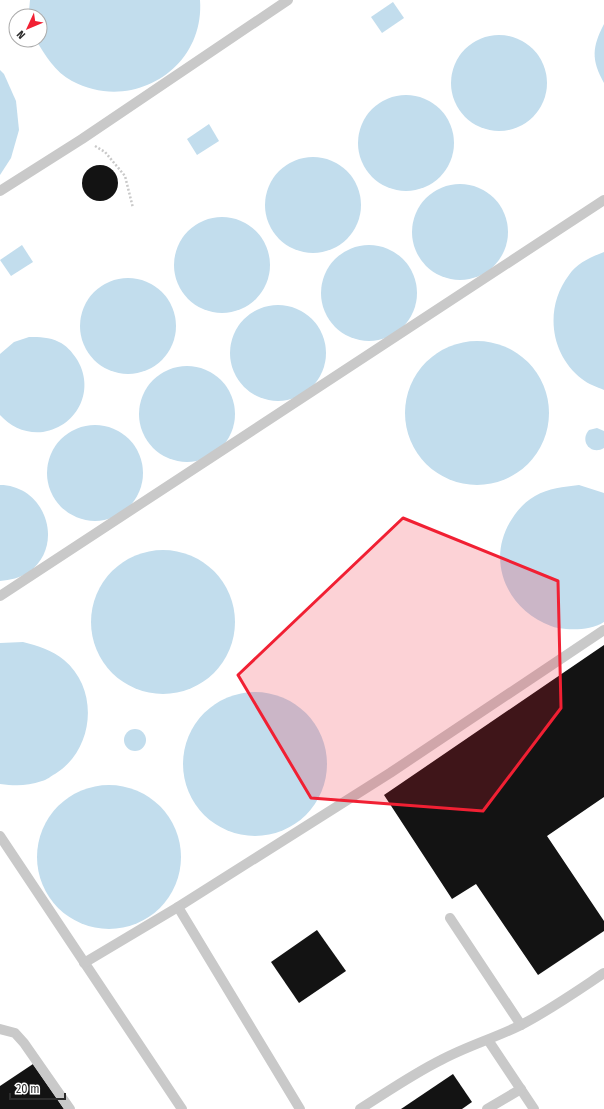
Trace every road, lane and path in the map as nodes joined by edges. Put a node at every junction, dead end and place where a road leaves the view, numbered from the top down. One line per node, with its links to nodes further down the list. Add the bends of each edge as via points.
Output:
1 (288, 0): 2 (lane)
2 (82, 139): 3 (lane); 5 (path, via 105,152 125,176)
3 (0, 191)
4 (604, 200): 6 (lane)
5 (133, 208)
6 (0, 596)
7 (604, 630): 9 (lane, via 390,773)
8 (0, 836): 11 (lane)
9 (178, 907): 11 (lane); 19 (lane)
10 (450, 918): 13 (lane)
11 (84, 963): 18 (lane)
12 (604, 973): 13 (lane)
13 (521, 1025): 15 (lane)
14 (0, 1029): 17 (lane, via 15,1033 24,1043)
15 (488, 1040): 16 (lane); 20 (lane, via 418,1072)
16 (521, 1089): 21 (lane); 22 (lane)
17 (70, 1109)
18 (182, 1109)
19 (300, 1109)
20 (360, 1109)
21 (487, 1109)
22 (534, 1109)

